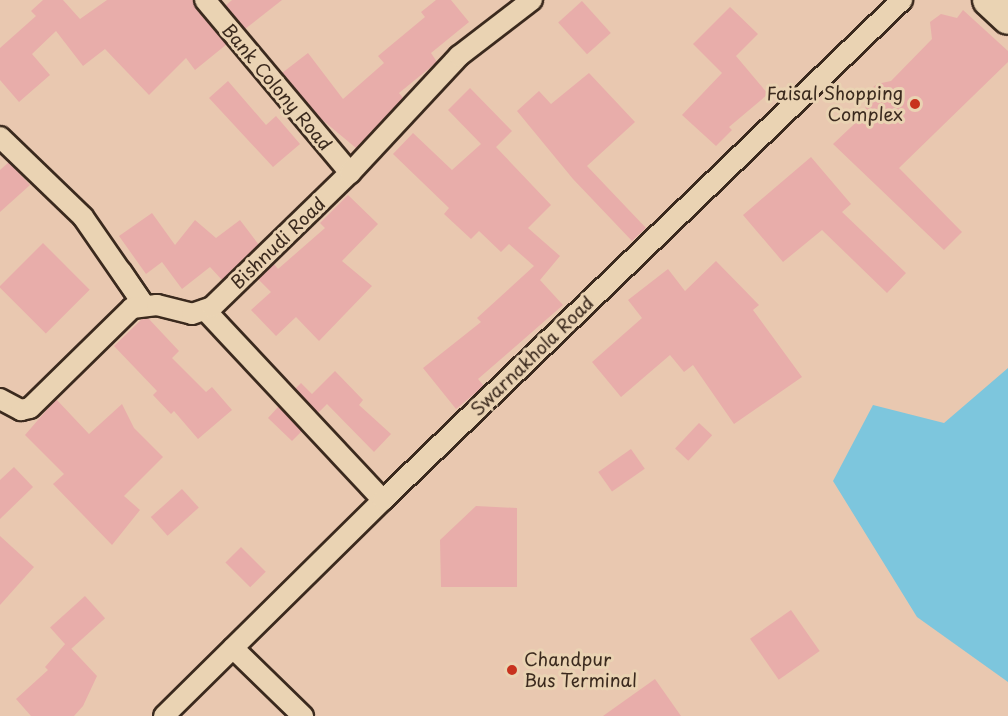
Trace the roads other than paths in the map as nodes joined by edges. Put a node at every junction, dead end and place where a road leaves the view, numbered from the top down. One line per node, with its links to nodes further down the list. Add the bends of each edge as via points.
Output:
1 (205, 0): 7 (street, Bank Colony Road)
2 (532, 0): 7 (street, Bishnudi Road, via 459,56)
3 (903, 0): 12 (street, Swarnakhola Road)
4 (989, 0): 5 (main road)
5 (1008, 18)
6 (0, 138): 9 (street, via 83,217)
7 (350, 173): 10 (street, Bishnudi Road)
8 (121, 272): 9 (street)
9 (144, 305): 10 (street, via 179,313); 11 (street, via 126,312 30,408 21,410)
10 (206, 310): 12 (street)
11 (0, 399)
12 (383, 500): 13 (street, Swarnakhola Road)
13 (232, 648): 14 (street, Swarnakhola Road); 15 (street)
14 (164, 716)
15 (303, 716)

